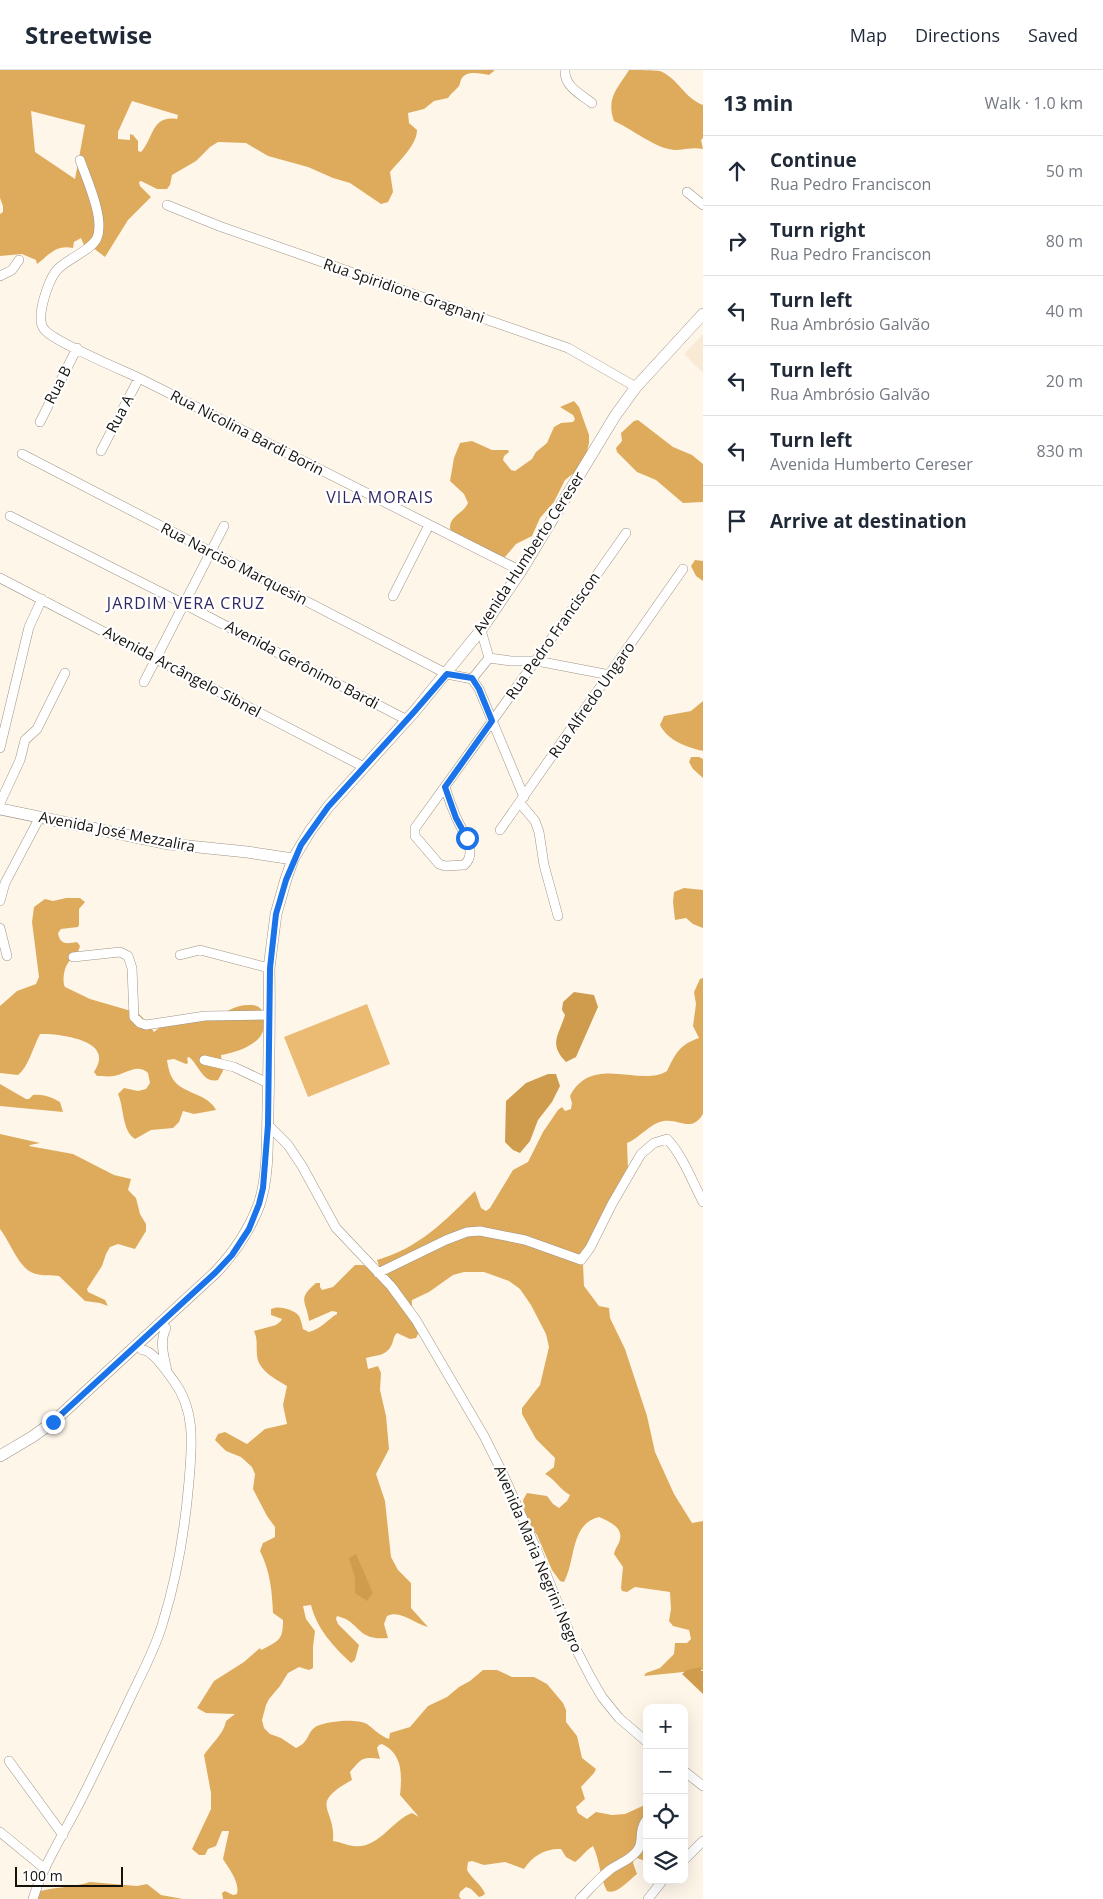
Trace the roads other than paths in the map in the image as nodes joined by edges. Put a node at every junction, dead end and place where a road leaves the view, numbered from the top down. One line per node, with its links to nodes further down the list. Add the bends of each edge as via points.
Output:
1 (565, 70): 2 (street, via 568,84)
2 (592, 102)
3 (80, 160): 10 (street, Rua Nicolina Bardi Borin, via 100,226 97,238 63,263 50,282 40,318 45,331)
4 (687, 192): 6 (street)
5 (167, 205): 12 (street, Rua Spiridione Gragnani, via 568,348)
6 (703, 205)
7 (19, 260): 8 (street, via 12,270)
8 (0, 276)
9 (702, 316): 12 (main road, Avenida Humberto Cereser)
10 (77, 348): 11 (street, Rua Nicolina Bardi Borin); 13 (street, Rua B)
11 (139, 378): 14 (street, Rua A); 17 (street, Rua Nicolina Bardi Borin)
12 (636, 387): 22 (main road, Avenida Humberto Cereser)
13 (40, 422)
14 (101, 451)
15 (22, 454): 20 (street, Rua Narciso Marquesin)
16 (10, 516): 26 (street, Avenida Gerônimo Bardi)
17 (429, 525): 22 (street, Rua Nicolina Bardi Borin); 24 (street)
18 (224, 526): 20 (street)
19 (626, 533): 30 (street, Rua Pedro Franciscon)
20 (211, 552): 26 (street); 32 (street, Rua Narciso Marquesin)
21 (683, 569): 33 (street, Rua Alfredo Ungaro)
22 (521, 571): 27 (main road, Avenida Humberto Cereser)
23 (0, 578): 25 (street, Avenida Arcângelo Sibnel)
24 (393, 596)
25 (42, 599): 28 (street, Avenida Arcângelo Sibnel); 38 (street, via 29,627)
26 (184, 604): 28 (street); 36 (street, Avenida Gerônimo Bardi)
27 (481, 630): 29 (street); 32 (main road, Avenida Humberto Cereser)
28 (156, 658): 35 (street); 39 (street, Avenida Arcângelo Sibnel)
29 (489, 658): 30 (street); 34 (street)
30 (537, 661): 33 (street); 37 (street, Rua Pedro Franciscon)
31 (64, 672): 42 (street, via 37,728 25,740 20,760)
32 (447, 674): 34 (street, Rua Narciso Marquesin); 36 (main road, Avenida Humberto Cereser)
33 (610, 675): 41 (street, Rua Alfredo Ungaro)
34 (472, 678): 37 (street)
35 (144, 682)
36 (407, 720): 39 (main road, Avenida Humberto Cereser)
37 (492, 721): 40 (street, Rua Pedro Franciscon); 41 (street)
38 (0, 748)
39 (364, 767): 46 (main road, Avenida Humberto Cereser, via 315,824)
40 (445, 787): 40 (street, Rua Pedro Franciscon, via 414,833 439,864 464,865 470,851 467,838)
41 (522, 800): 45 (street, Rua Alfredo Ungaro); 48 (street, via 540,832 544,865)
42 (0, 803)
43 (0, 809): 44 (main road, Avenida José Mezzalira)
44 (40, 818): 46 (main road, Avenida José Mezzalira, via 169,844); 47 (street, via 5,883)
45 (500, 830)
46 (293, 860): 53 (main road, Avenida Humberto Cereser, via 276,914)
47 (0, 901)
48 (558, 916)
49 (0, 928): 50 (street)
50 (7, 956)
51 (180, 956): 53 (street, via 200,950)
52 (73, 957): 54 (street, via 120,952 128,956 132,968 134,1017 146,1025 205,1016)
53 (270, 968): 54 (main road, Avenida Humberto Cereser)
54 (269, 1015): 56 (main road, Avenida Humberto Cereser)
55 (204, 1060): 56 (street, via 234,1067)
56 (268, 1082): 57 (main road, Avenida Humberto Cereser)
57 (268, 1125): 59 (street, Avenida Maria Negrini Negro, via 302,1166 336,1228); 60 (main road, Avenida Humberto Cereser, via 266,1170 259,1204 249,1229 207,1288)
58 (703, 1202): 59 (street, via 673,1145 661,1140 641,1154 581,1260 525,1240 480,1231 446,1240)
59 (378, 1273): 64 (street, Avenida Maria Negrini Negro, via 416,1320 484,1436 534,1542 575,1648 602,1697 619,1718)
60 (159, 1331): 61 (main road, Avenida Humberto Cereser); 62 (street)
61 (144, 1344): 62 (street); 63 (main road, Avenida Humberto Cereser, via 53,1422)
62 (167, 1372): 70 (street, via 182,1395 191,1419 189,1474 179,1557 163,1623 147,1665)
63 (0, 1456)
64 (643, 1739)
65 (9, 1761): 70 (street)
66 (688, 1774): 67 (street)
67 (703, 1786)
68 (643, 1825): 76 (street, via 640,1830 641,1846 631,1858 606,1873)
69 (0, 1832): 73 (street)
70 (63, 1835): 73 (street)
71 (703, 1841): 72 (street)
72 (688, 1856)
73 (45, 1869): 75 (street)
74 (660, 1884): 77 (street)
75 (33, 1899)
76 (580, 1899)
77 (648, 1899)

